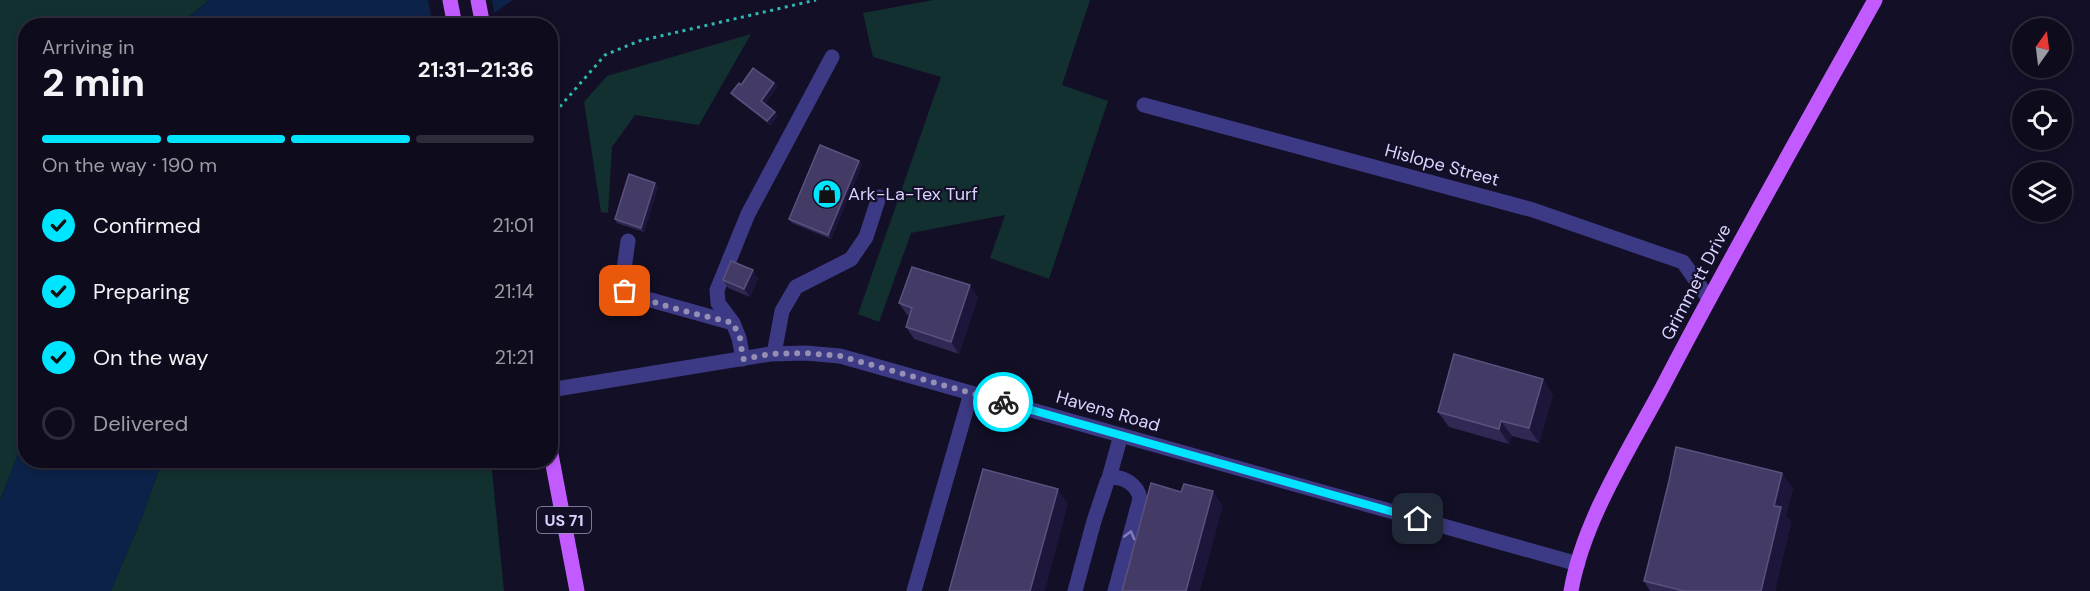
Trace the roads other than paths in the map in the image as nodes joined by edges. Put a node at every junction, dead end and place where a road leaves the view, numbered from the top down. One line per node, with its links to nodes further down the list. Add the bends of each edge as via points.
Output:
1 (450, 0): 4 (main road)
2 (478, 0): 5 (main road)
3 (1875, 0): 10 (main road, Grimmett Drive)
4 (453, 18)
5 (481, 18)
6 (832, 57): 11 (street, via 748,214 717,290 718,303)
7 (1144, 105): 10 (street, Hislope Street, via 1533,210 1683,262)
8 (879, 197): 12 (street, via 866,237 851,259 795,287 782,312)
9 (628, 241): 11 (street, via 622,283 625,291)
10 (1708, 299): 19 (main road, Grimmett Drive, via 1621,463)
11 (733, 323): 13 (street)
12 (774, 354): 13 (street, Havens Road); 15 (street, Havens Road, via 840,356)
13 (743, 359): 14 (street, Havens Road)
14 (558, 389)
15 (971, 393): 16 (street, Havens Road); 21 (street)
16 (1121, 435): 18 (street); 19 (street, Havens Road)
17 (554, 468): 20 (main road, US 71)
18 (1109, 478): 22 (street); 23 (street, one-way to 18, via 1140,499 1129,482)
19 (1578, 564): 24 (main road, Grimmett Drive)
20 (577, 591)
21 (914, 591)
22 (1075, 591)
23 (1114, 591)
24 (1571, 591)

